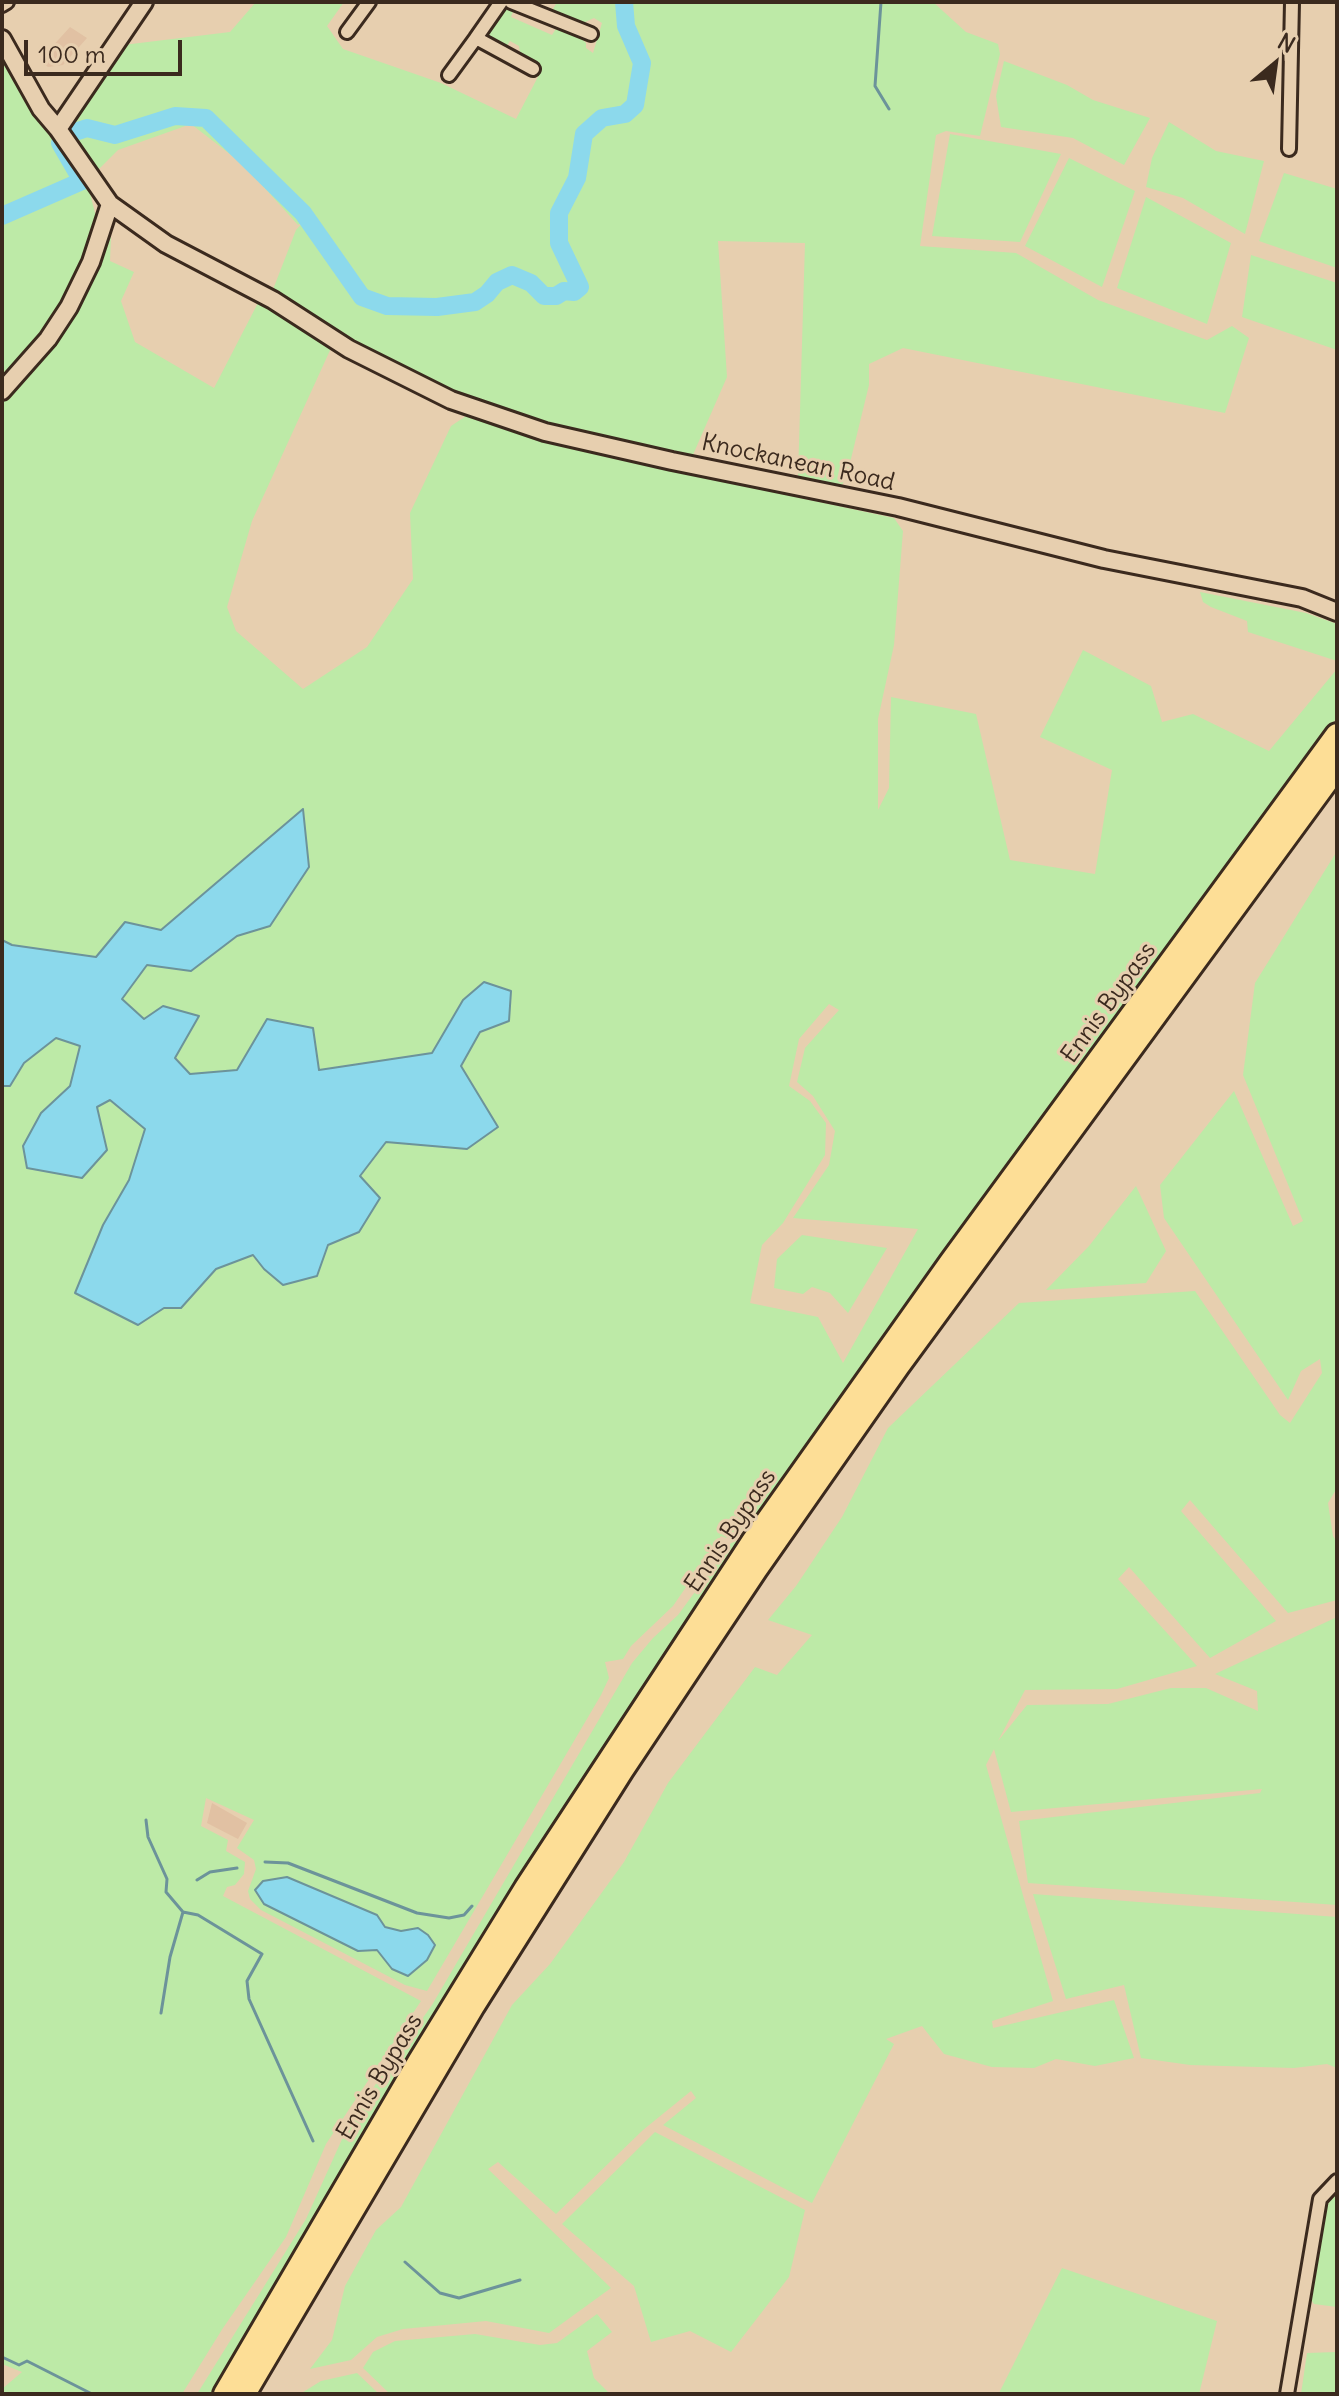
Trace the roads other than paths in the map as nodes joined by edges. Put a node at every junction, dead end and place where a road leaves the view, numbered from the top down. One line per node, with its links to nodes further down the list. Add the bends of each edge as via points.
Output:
1 (144, 2): 12 (street)
2 (369, 2): 6 (street)
3 (501, 2): 8 (street)
4 (511, 2): 7 (street)
5 (1292, 2): 13 (street)
6 (347, 32)
7 (591, 34)
8 (476, 38): 10 (street); 11 (street)
9 (2, 39): 12 (street, Knockanean Road)
10 (533, 69)
11 (449, 75)
12 (58, 129): 14 (street, Knockanean Road)
13 (1289, 149)
14 (110, 204): 15 (street, via 69,307); 16 (street, Knockanean Road, via 166,244 273,300 349,349 451,400 545,432 898,507 1104,559 1302,598)
15 (2, 391)
16 (1337, 612)
17 (1337, 735): 20 (highway, Ennis Bypass, via 754,1540 526,1888)
18 (1337, 767): 21 (highway, Ennis Bypass, via 898,1366 747,1582 473,2006)
19 (1337, 2181): 22 (street, via 1320,2199)
20 (225, 2394)
21 (244, 2394)
22 (1287, 2394)

